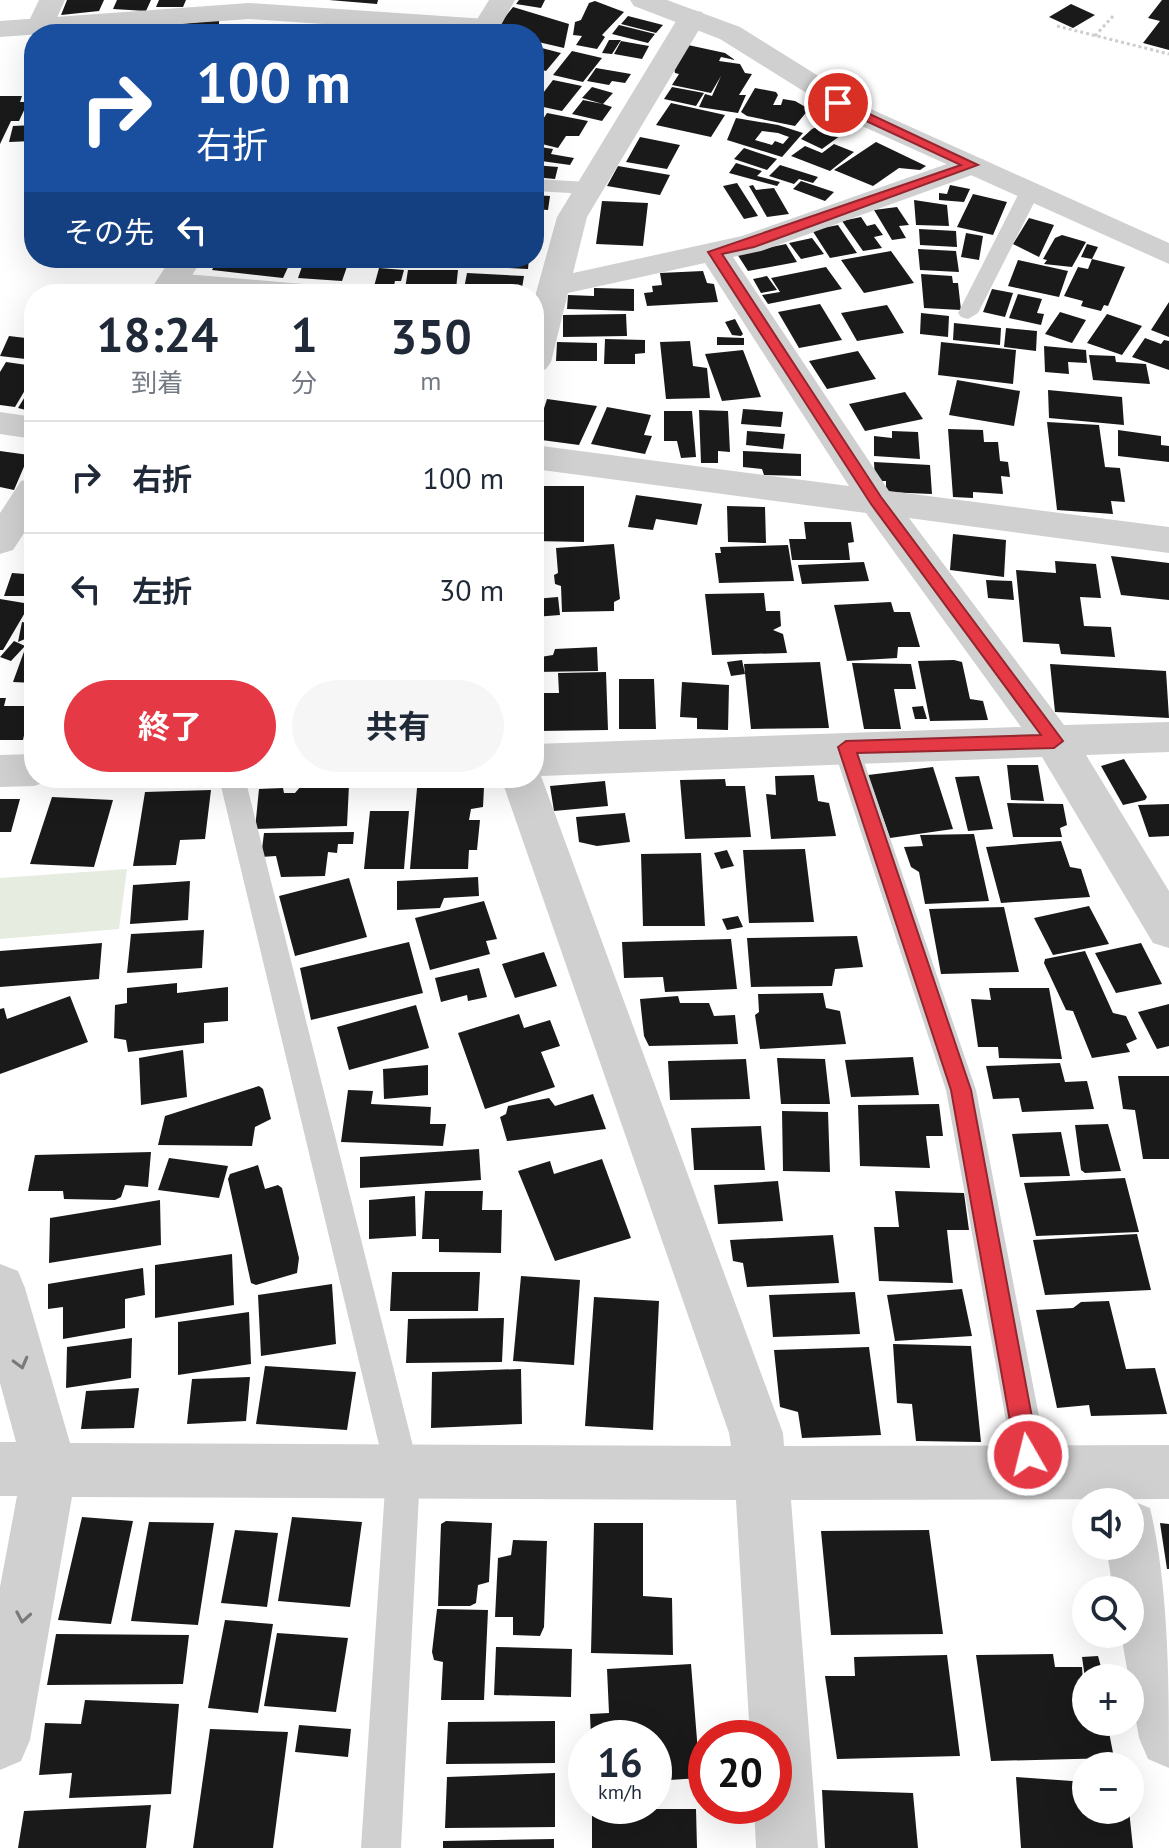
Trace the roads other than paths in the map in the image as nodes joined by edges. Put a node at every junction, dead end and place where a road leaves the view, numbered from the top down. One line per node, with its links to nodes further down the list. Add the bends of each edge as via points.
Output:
1 (52, 0): 5 (street)
2 (502, 0): 8 (street)
3 (643, 0): 4 (street)
4 (684, 10): 11 (street, via 730,33 850,110); 13 (street)
5 (41, 24)
6 (78, 24): 7 (street, via 240,11)
7 (407, 24)
8 (488, 24)
9 (24, 28): 10 (street)
10 (0, 29)
11 (972, 165): 14 (street); 15 (street)
12 (544, 186): 13 (lane)
13 (588, 188): 19 (street, via 572,217)
14 (1029, 193): 16 (street); 20 (lane)
15 (714, 252): 19 (street); 25 (street)
16 (1169, 255)
17 (175, 277): 18 (lane)
18 (245, 284)
19 (553, 287): 21 (street)
20 (968, 313)
21 (544, 323)
22 (0, 423): 23 (street)
23 (24, 427)
24 (544, 458): 25 (street)
25 (876, 500): 27 (street); 30 (street)
26 (24, 505): 28 (street)
27 (1169, 540)
28 (0, 541)
29 (1169, 737): 30 (street)
30 (1054, 741): 31 (street); 37 (street)
31 (846, 747): 32 (street); 41 (lane, via 961,1090)
32 (544, 760)
33 (24, 770): 34 (street)
34 (0, 771)
35 (234, 788): 42 (lane)
36 (526, 788): 40 (street, via 756,1433)
37 (1169, 930)
38 (0, 1288): 39 (street, one-way to 39)
39 (25, 1469): 42 (street); 46 (street, one-way to 46)
40 (762, 1472): 41 (street); 42 (street); 48 (street)
41 (1029, 1472): 43 (street)
42 (403, 1474): 47 (lane)
43 (1138, 1482)
44 (1136, 1560): 45 (street)
45 (1169, 1738)
46 (0, 1740)
47 (381, 1848)
48 (787, 1848)

